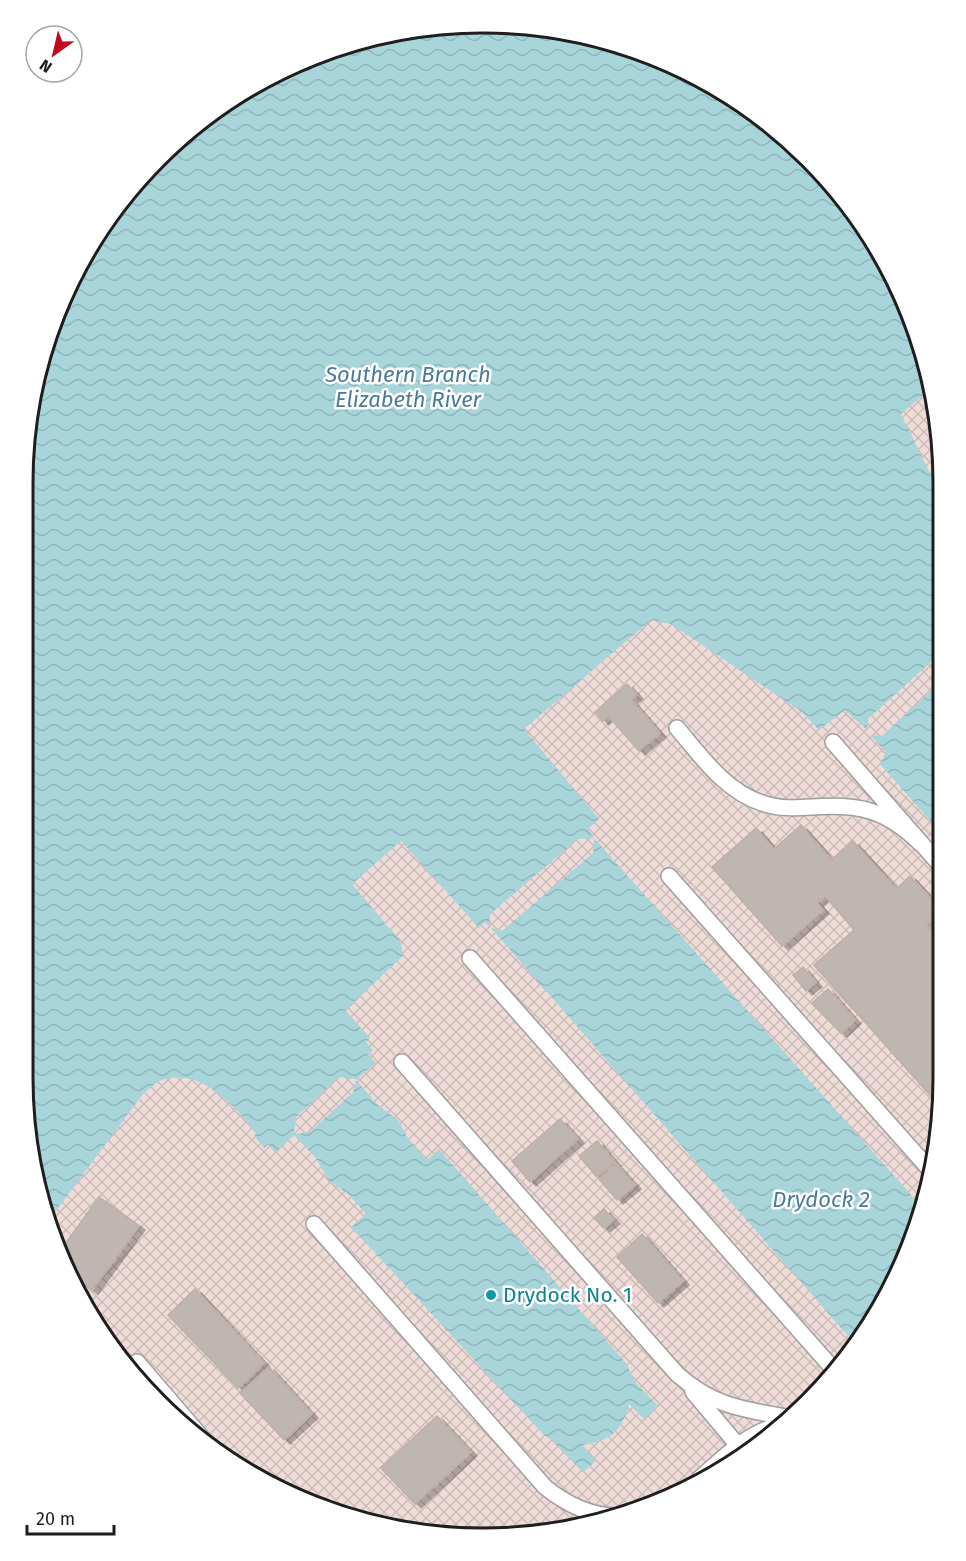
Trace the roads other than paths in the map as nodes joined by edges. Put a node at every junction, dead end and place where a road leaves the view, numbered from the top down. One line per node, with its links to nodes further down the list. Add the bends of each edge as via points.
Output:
1 (677, 728): 3 (lane, via 725,782 748,797 778,808 862,808 896,822)
2 (833, 742): 3 (lane)
3 (920, 843): 4 (lane)
4 (933, 857)
5 (669, 876): 8 (lane)
6 (470, 958): 11 (lane)
7 (402, 1062): 12 (lane)
8 (924, 1164)
9 (314, 1224): 16 (lane, via 544,1487 569,1504)
10 (137, 1362): 13 (lane)
11 (829, 1365)
12 (677, 1374): 14 (lane, via 717,1402); 15 (lane)
13 (172, 1402)
14 (780, 1416)
15 (740, 1447)
16 (600, 1513)

